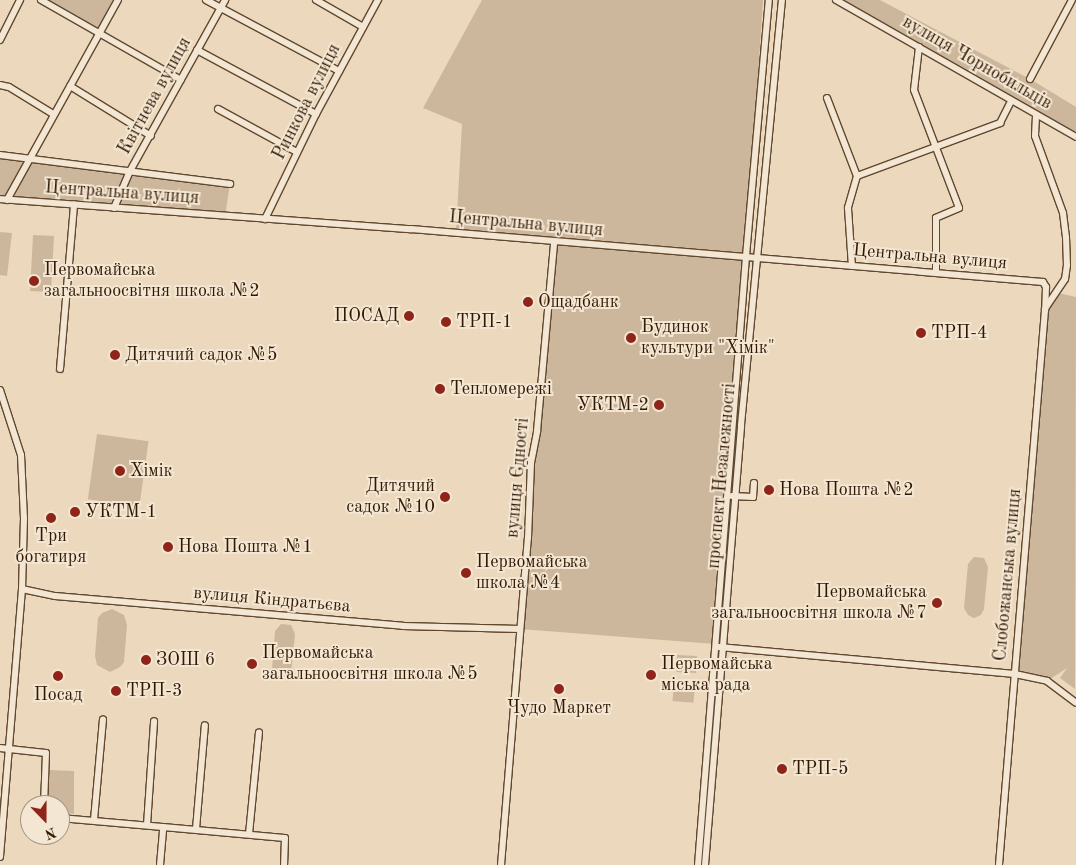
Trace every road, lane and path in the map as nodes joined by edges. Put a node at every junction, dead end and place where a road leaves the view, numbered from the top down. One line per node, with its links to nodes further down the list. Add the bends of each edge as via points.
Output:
1 (20, 0): 15 (street)
2 (41, 0): 14 (street)
3 (118, 0): 14 (street)
4 (206, 0): 12 (street)
5 (225, 0): 12 (street, Квітнева вулиця)
6 (316, 0): 13 (street)
7 (378, 0): 13 (street, Ринкова вулиця)
8 (769, 0): 43 (street, проспект Незалежності)
9 (782, 0): 44 (street, проспект Незалежності)
10 (836, 0): 16 (street, вулиця Чорнобильців)
11 (1072, 0): 19 (street)
12 (221, 8): 17 (street, Квітнева вулиця); 18 (street)
13 (363, 27): 18 (street, Ринкова вулиця)
14 (99, 33): 20 (street); 22 (street)
15 (0, 40)
16 (919, 47): 24 (street, вулиця Чорнобильців); 31 (street, via 914,90)
17 (197, 50): 20 (street, Квітнева вулиця); 27 (street)
18 (339, 71): 27 (street, Ринкова вулиця)
19 (1030, 79)
20 (181, 80): 29 (street, Квітнева вулиця)
21 (0, 85): 26 (street, via 9,87)
22 (70, 86): 26 (street); 29 (street)
23 (827, 98): 36 (street)
24 (1011, 101): 28 (street, вулиця Чорнобильців); 31 (street, via 1000,123)
25 (218, 109): 32 (street)
26 (53, 114): 34 (street)
27 (316, 114): 32 (street, Ринкова вулиця)
28 (1036, 116): 30 (street, вулиця Чорнобильців); 48 (street, via 1035,136 1066,228 1068,265 1065,279)
29 (151, 136): 35 (street, Квітнева вулиця)
30 (1076, 138)
31 (936, 147): 36 (street); 46 (street, via 958,208 936,218)
32 (297, 152): 41 (street, Ринкова вулиця)
33 (0, 155): 34 (street)
34 (32, 157): 35 (street); 38 (street)
35 (130, 171): 37 (street); 40 (street, Квітнева вулиця)
36 (856, 176): 45 (street, via 848,208)
37 (230, 184)
38 (3, 200): 39 (street, Центральна вулиця)
39 (74, 205): 40 (street, Центральна вулиця); 49 (street)
40 (114, 208): 41 (street, Центральна вулиця)
41 (265, 219): 42 (street, Центральна вулиця)
42 (554, 243): 43 (street, Центральна вулиця); 55 (street, вулиця Єдності, via 531,464)
43 (746, 256): 44 (street, Центральна вулиця); 52 (street, проспект Незалежності)
44 (758, 257): 45 (street, Центральна вулиця); 53 (street, проспект Незалежності)
45 (852, 266): 46 (street, Центральна вулиця)
46 (936, 272): 47 (street, Центральна вулиця, via 1039,281)
47 (1046, 287): 48 (street, Слобожанська вулиця)
48 (1045, 310): 58 (street, Слобожанська вулиця)
49 (60, 369)
50 (0, 390): 54 (street, via 20,455 24,518)
51 (754, 483): 53 (street, via 753,497)
52 (728, 496): 53 (street); 56 (street, проспект Незалежності)
53 (735, 496): 57 (street, проспект Незалежності)
54 (22, 589): 55 (street, вулиця Кіндратьєва, via 55,596 397,626); 65 (street)
55 (520, 629): 77 (street, вулиця Єдності)
56 (715, 646): 57 (street); 78 (street, проспект Незалежності)
57 (723, 648): 58 (street); 79 (street, проспект Незалежності)
58 (1015, 674): 59 (street, via 1047,681); 80 (street, Слобожанська вулиця)
59 (1076, 703)
60 (103, 719): 68 (street)
61 (154, 722): 69 (street)
62 (205, 725): 72 (street)
63 (258, 732): 73 (street)
64 (0, 748): 65 (street)
65 (9, 749): 66 (street, via 46,753); 71 (street)
66 (44, 795)
67 (70, 819): 68 (street)
68 (94, 820): 69 (street)
69 (147, 825): 70 (street)
70 (162, 826): 72 (street); 75 (street)
71 (1, 830): 74 (street)
72 (196, 830): 73 (street)
73 (249, 834): 76 (street, via 285,838)
74 (0, 857)
75 (160, 865)
76 (284, 865)
77 (501, 865)
78 (698, 865)
79 (705, 865)
80 (999, 865)

